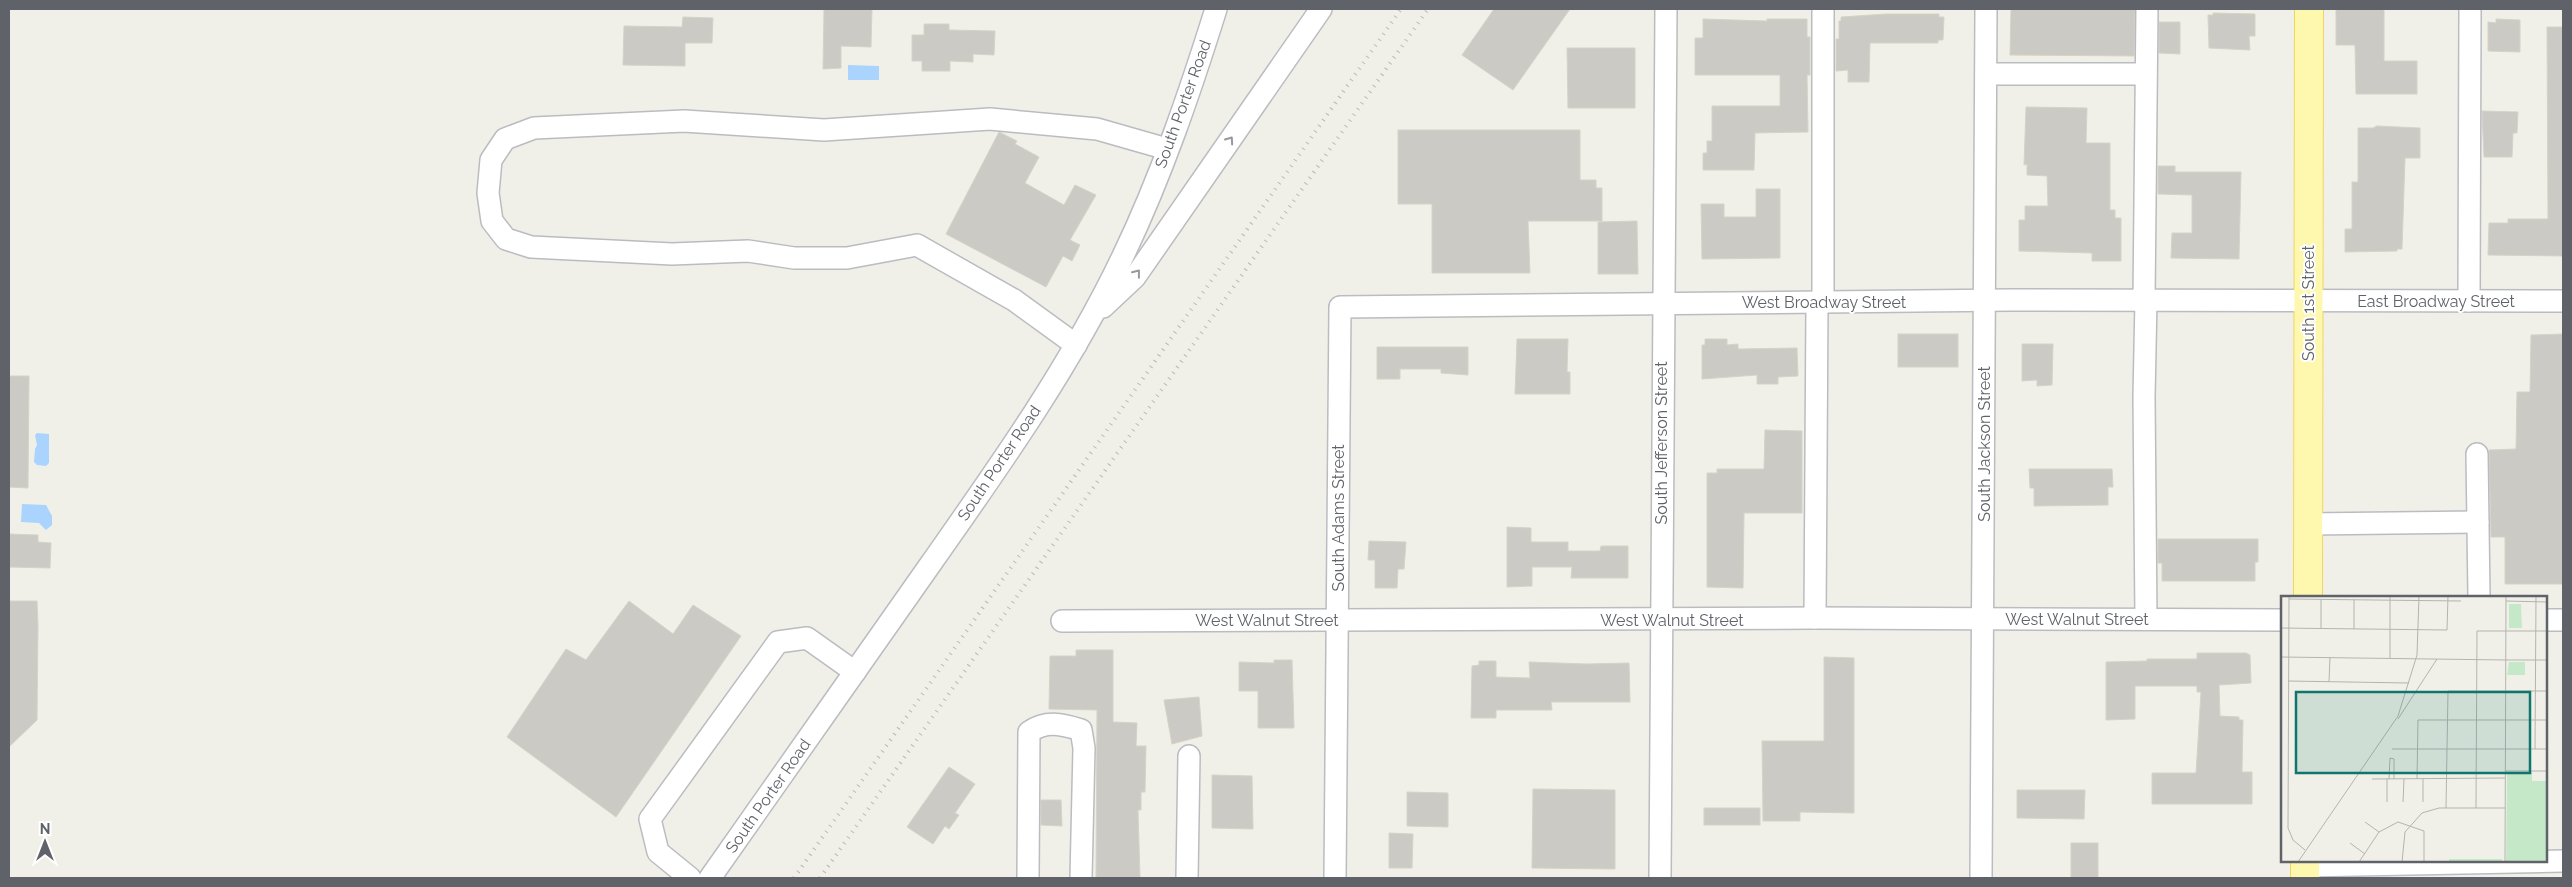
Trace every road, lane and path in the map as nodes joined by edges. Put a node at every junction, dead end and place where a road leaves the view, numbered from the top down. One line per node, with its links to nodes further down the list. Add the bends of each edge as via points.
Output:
1 (1216, 9): 11 (street, South Porter Road)
2 (1321, 9): 20 (street, one-way to 2, via 1135,277)
3 (1666, 9): 17 (street, South Jefferson Street)
4 (1823, 9): 18 (street)
5 (1986, 9): 9 (street, South Jackson Street)
6 (2147, 9): 10 (street)
7 (2309, 9): 13 (main road, South 1st Street)
8 (2470, 9): 15 (street)
9 (1986, 74): 10 (street); 14 (street, South Jackson Street)
10 (2146, 74): 12 (street)
11 (1167, 149): 20 (street, South Porter Road, via 1124,255); 21 (street, via 1097,129 990,120 824,130 684,121 534,128 505,139 490,160 488,193 492,222 506,239 531,248 672,254 748,251 794,258 847,258 917,245 1014,300)
12 (2145, 300): 13 (street, West Broadway Street); 14 (street, West Broadway Street); 28 (street)
13 (2308, 300): 15 (street, East Broadway Street); 24 (main road, South 1st Street)
14 (1985, 301): 18 (street, West Broadway Street); 30 (street, South Jackson Street)
15 (2469, 301): 16 (street, East Broadway Street)
16 (2563, 301)
17 (1662, 302): 18 (street, West Broadway Street); 19 (street, West Broadway Street); 35 (street, South Jefferson Street)
18 (1820, 303): 27 (street)
19 (1340, 307): 29 (street, South Adams Street)
20 (1090, 320): 21 (street, South Porter Road)
21 (1076, 345): 36 (street, South Porter Road, via 1020,434)
22 (2477, 454): 23 (street)
23 (2478, 522): 24 (street); 26 (street)
24 (2308, 524): 25 (main road, South 1st Street)
25 (2308, 596)
26 (2479, 596)
27 (1815, 618): 30 (street, West Walnut Street); 35 (street, West Walnut Street)
28 (2146, 619): 30 (street, West Walnut Street); 31 (street, West Walnut Street)
29 (1337, 620): 34 (street, West Walnut Street); 35 (street, West Walnut Street); 47 (street, South Adams Street)
30 (1983, 620): 49 (street, South Jackson Street)
31 (2281, 620)
32 (2547, 620): 33 (street)
33 (2563, 620)
34 (1062, 621)
35 (1660, 621): 48 (street, South Jefferson Street)
36 (855, 672): 42 (street, via 807,638 778,642 650,819 658,852); 43 (street, South Porter Road)
37 (1189, 756): 46 (street)
38 (2547, 861): 39 (street)
39 (2563, 861)
40 (2470, 862): 41 (street)
41 (2305, 869)
42 (690, 878)
43 (710, 878)
44 (1028, 878): 45 (street, via 1029,732 1040,725 1064,725 1081,730 1084,748)
45 (1081, 878)
46 (1187, 878)
47 (1335, 878)
48 (1660, 878)
49 (1981, 878)

